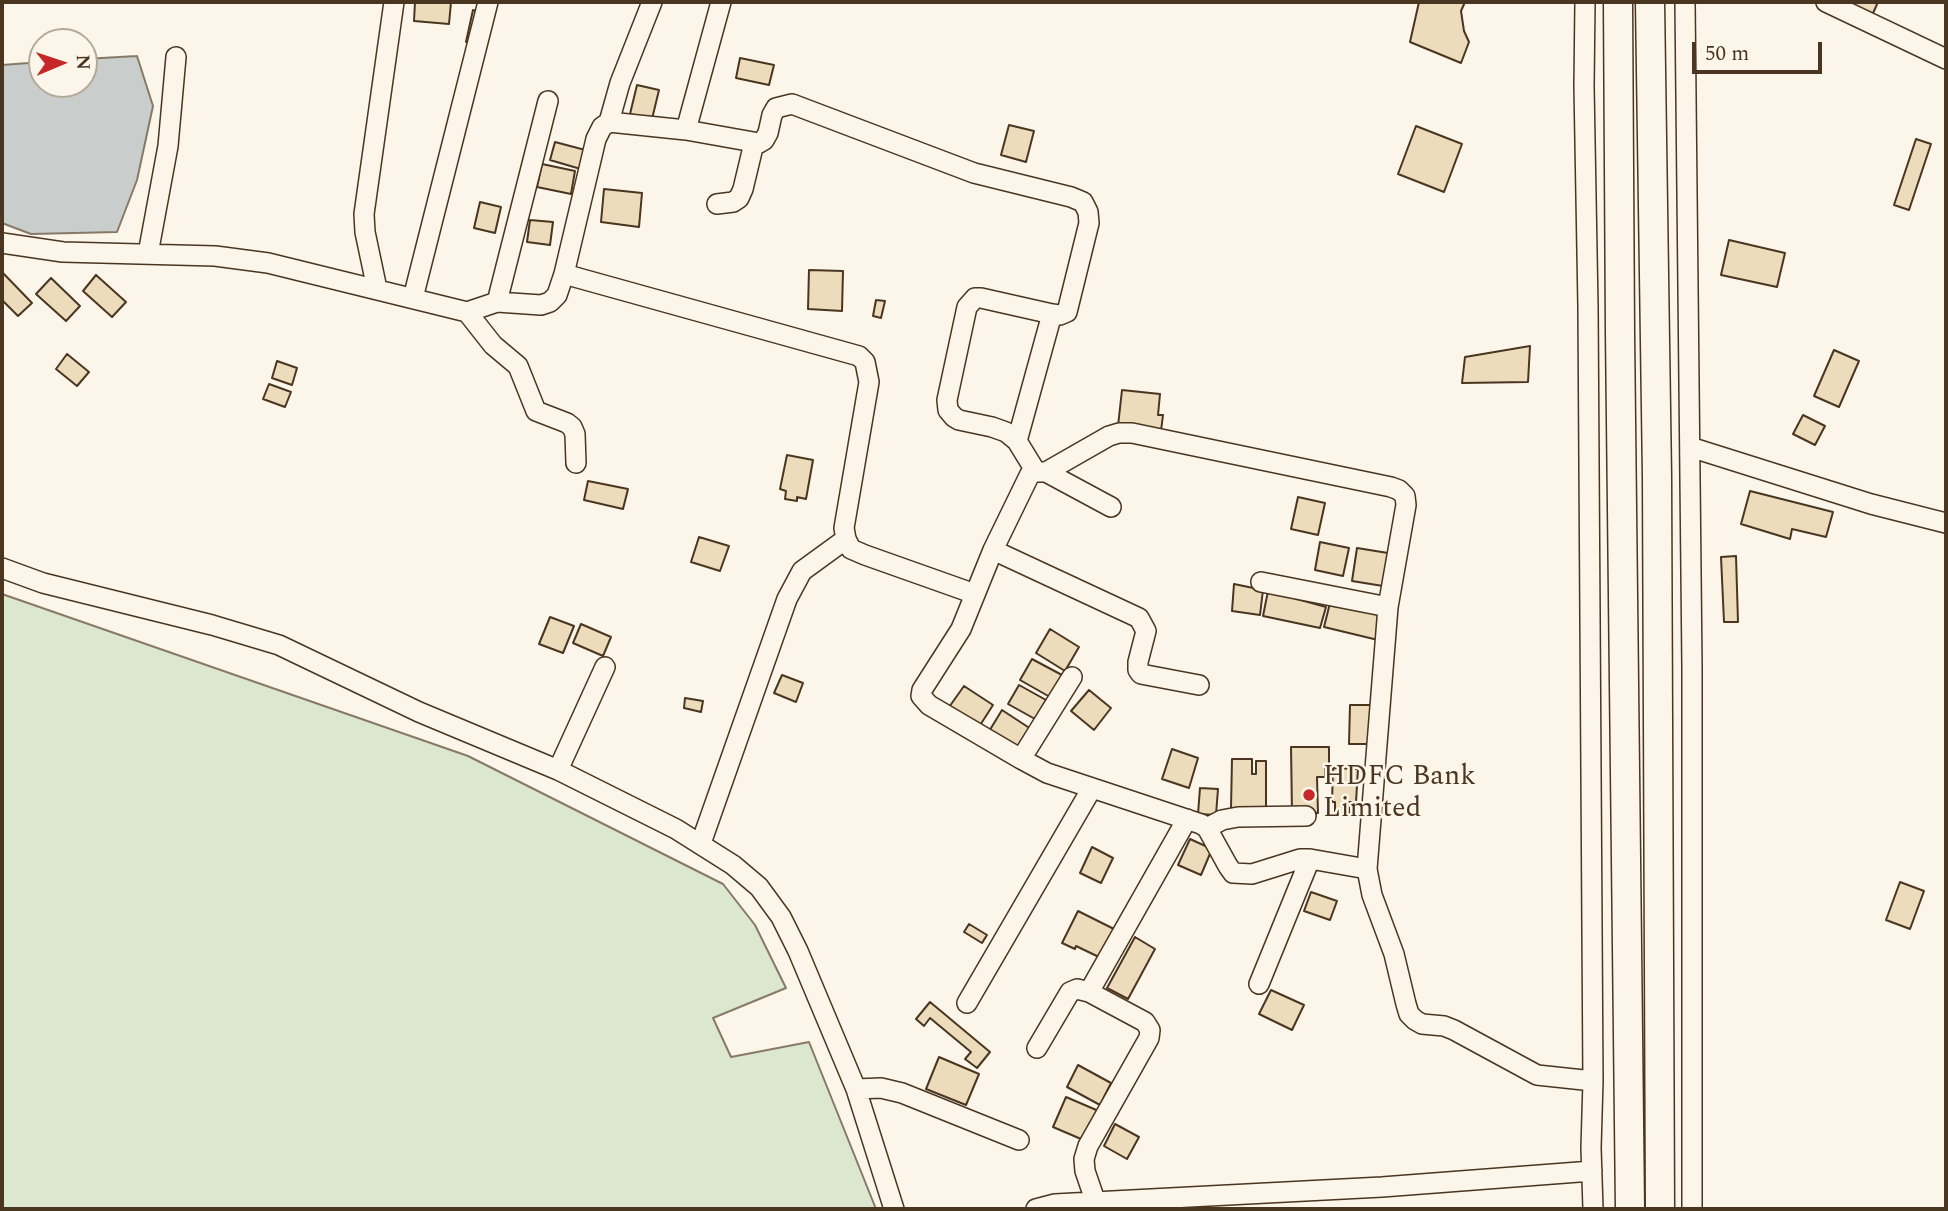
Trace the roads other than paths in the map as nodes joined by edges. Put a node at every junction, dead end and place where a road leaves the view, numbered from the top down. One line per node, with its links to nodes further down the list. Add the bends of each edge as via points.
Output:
1 (394, 2): 20 (street, via 364,214)
2 (488, 2): 21 (street)
3 (652, 2): 13 (street)
4 (721, 2): 14 (street)
5 (1585, 2): 53 (street)
6 (1618, 2): 63 (highway)
7 (1650, 2): 64 (highway)
8 (1685, 2): 26 (street)
9 (1826, 2): 11 (street)
10 (177, 57): 18 (street, via 168,146)
11 (1946, 59)
12 (548, 102): 22 (street)
13 (609, 122): 14 (street); 19 (street, via 596,139)
14 (686, 130): 15 (street)
15 (754, 143): 16 (street, via 739,198); 24 (street, via 764,140 776,108 792,104 974,173 1083,202 1089,223 1071,304 1067,312)
16 (717, 204)
17 (2, 243): 18 (street, via 63,252)
18 (148, 254): 20 (street, via 268,262)
19 (564, 274): 22 (street, via 550,302); 31 (street, via 859,356 869,382 844,528)
20 (377, 289): 21 (street)
21 (413, 298): 23 (street)
22 (497, 302): 23 (street)
23 (467, 312): 27 (street, via 517,366 533,407 572,427)
24 (1052, 314): 25 (street); 25 (street, via 981,298 967,307 948,410 959,421 992,427)
25 (1017, 441): 28 (street)
26 (1690, 447): 30 (street, via 1871,505); 65 (street)
27 (576, 463)
28 (1041, 472): 29 (street); 32 (street, via 1025,481); 36 (street, via 1109,436 1132,433 1399,490 1406,505)
29 (1111, 507)
30 (1946, 523)
31 (846, 539): 35 (street, via 851,549 865,555); 46 (street, via 802,571 787,599)
32 (993, 550): 35 (street); 39 (street, via 1139,618 1146,631 1138,662 1141,674)
33 (2, 568): 41 (street, via 279,645 419,712)
34 (1261, 582): 36 (street)
35 (975, 594): 40 (street, via 961,629 920,696)
36 (1388, 607): 48 (street)
37 (605, 667): 41 (street)
38 (1072, 677): 40 (street)
39 (1199, 685)
40 (1021, 759): 42 (street)
41 (558, 770): 46 (street)
42 (1092, 788): 44 (street); 51 (street)
43 (1306, 816): 45 (street, via 1238,817)
44 (1187, 819): 45 (street); 50 (street)
45 (1207, 828): 47 (street, via 1233,873 1252,874)
46 (701, 844): 54 (street, via 759,887 780,917)
47 (1310, 859): 48 (street); 49 (street)
48 (1367, 869): 53 (street, via 1371,895 1394,954 1409,1014 1415,1020 1454,1030 1537,1075)
49 (1259, 984)
50 (1089, 992): 52 (street, via 1070,992); 57 (street, via 1145,1022 1150,1030 1088,1146 1085,1171)
51 (967, 1003)
52 (1037, 1048)
53 (1593, 1081): 56 (street)
54 (856, 1089): 55 (street, via 902,1093); 60 (street)
55 (1019, 1140)
56 (1592, 1171): 58 (street); 62 (street)
57 (1096, 1203): 59 (street); 61 (street)
58 (1233, 1203): 59 (street)
59 (1121, 1206)
60 (894, 1209)
61 (1036, 1209)
62 (1593, 1209)
63 (1630, 1209)
64 (1660, 1209)
65 (1692, 1209)

